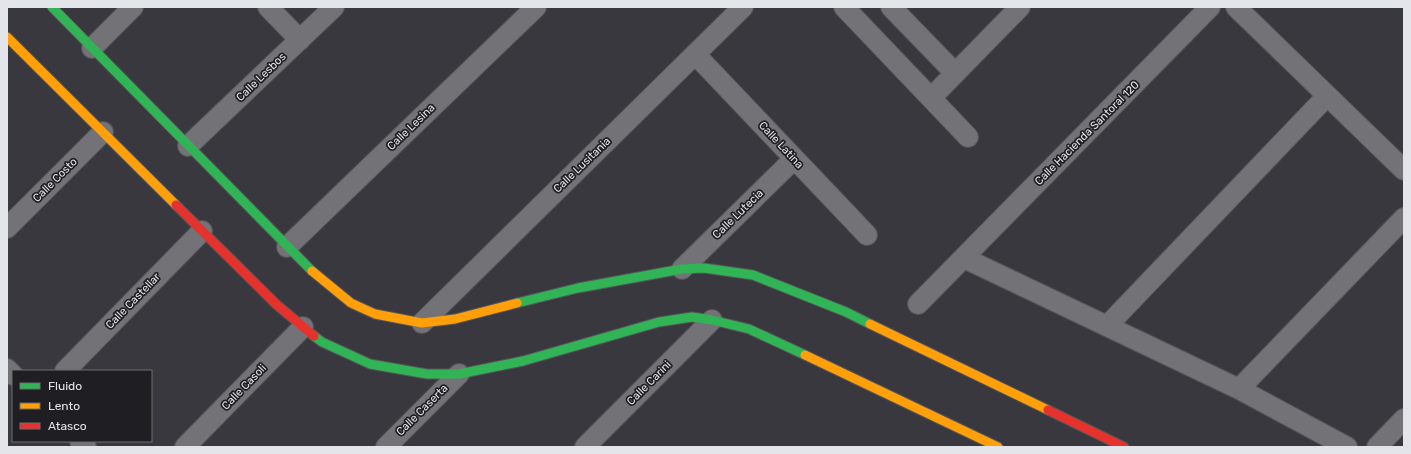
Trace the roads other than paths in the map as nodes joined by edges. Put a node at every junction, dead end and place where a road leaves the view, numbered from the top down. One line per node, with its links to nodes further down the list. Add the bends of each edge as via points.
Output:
1 (52, 7): 14 (street)
2 (133, 7): 14 (street)
3 (268, 7): 13 (street)
4 (334, 7): 13 (street, Calle Lesbos)
5 (536, 7): 28 (street, Calle Lesina)
6 (744, 7): 15 (street, Calle Lusitania)
7 (844, 7): 18 (street)
8 (891, 7): 16 (street)
9 (1020, 7): 16 (street)
10 (1210, 7): 29 (street, Calle Hacienda Santoral 120)
11 (1236, 7): 17 (street)
12 (7, 37): 19 (street)
13 (300, 40): 21 (street, Calle Lesbos)
14 (92, 48): 21 (street)
15 (695, 54): 22 (street, Calle Latina); 33 (street, Calle Lusitania)
16 (955, 73): 18 (street)
17 (1328, 96): 23 (street); 34 (street)
18 (931, 98): 20 (street)
19 (103, 132): 25 (street, Calle Costo); 26 (street)
20 (968, 137)
21 (188, 146): 28 (street)
22 (794, 159): 27 (street, Calle Latina); 30 (street, Calle Lutecia)
23 (1404, 170)
24 (1404, 218): 38 (street)
25 (7, 228)
26 (202, 231): 35 (street); 36 (street, Calle Castellar)
27 (867, 235)
28 (287, 247): 33 (street, via 318,277 352,303 374,314)
29 (964, 258): 31 (street, Calle Hacienda Santoral 120); 34 (street)
30 (682, 269): 33 (street, via 578,288 455,319); 44 (street, via 704,268 753,275 846,312)
31 (918, 304)
32 (712, 320): 37 (street, via 692,317 659,322 523,361); 42 (street, Calle Carini); 43 (street, via 749,329)
33 (422, 322)
34 (1107, 326): 38 (street)
35 (303, 327): 37 (street, via 322,342 370,364 427,374); 40 (street, Calle Casoli)
36 (66, 370)
37 (459, 374): 41 (street, Calle Caserta)
38 (1239, 389): 45 (street)
39 (1404, 419): 46 (street)
40 (185, 447)
41 (386, 447)
42 (585, 447)
43 (998, 447)
44 (1124, 447)
45 (1347, 447)
46 (1377, 447)

